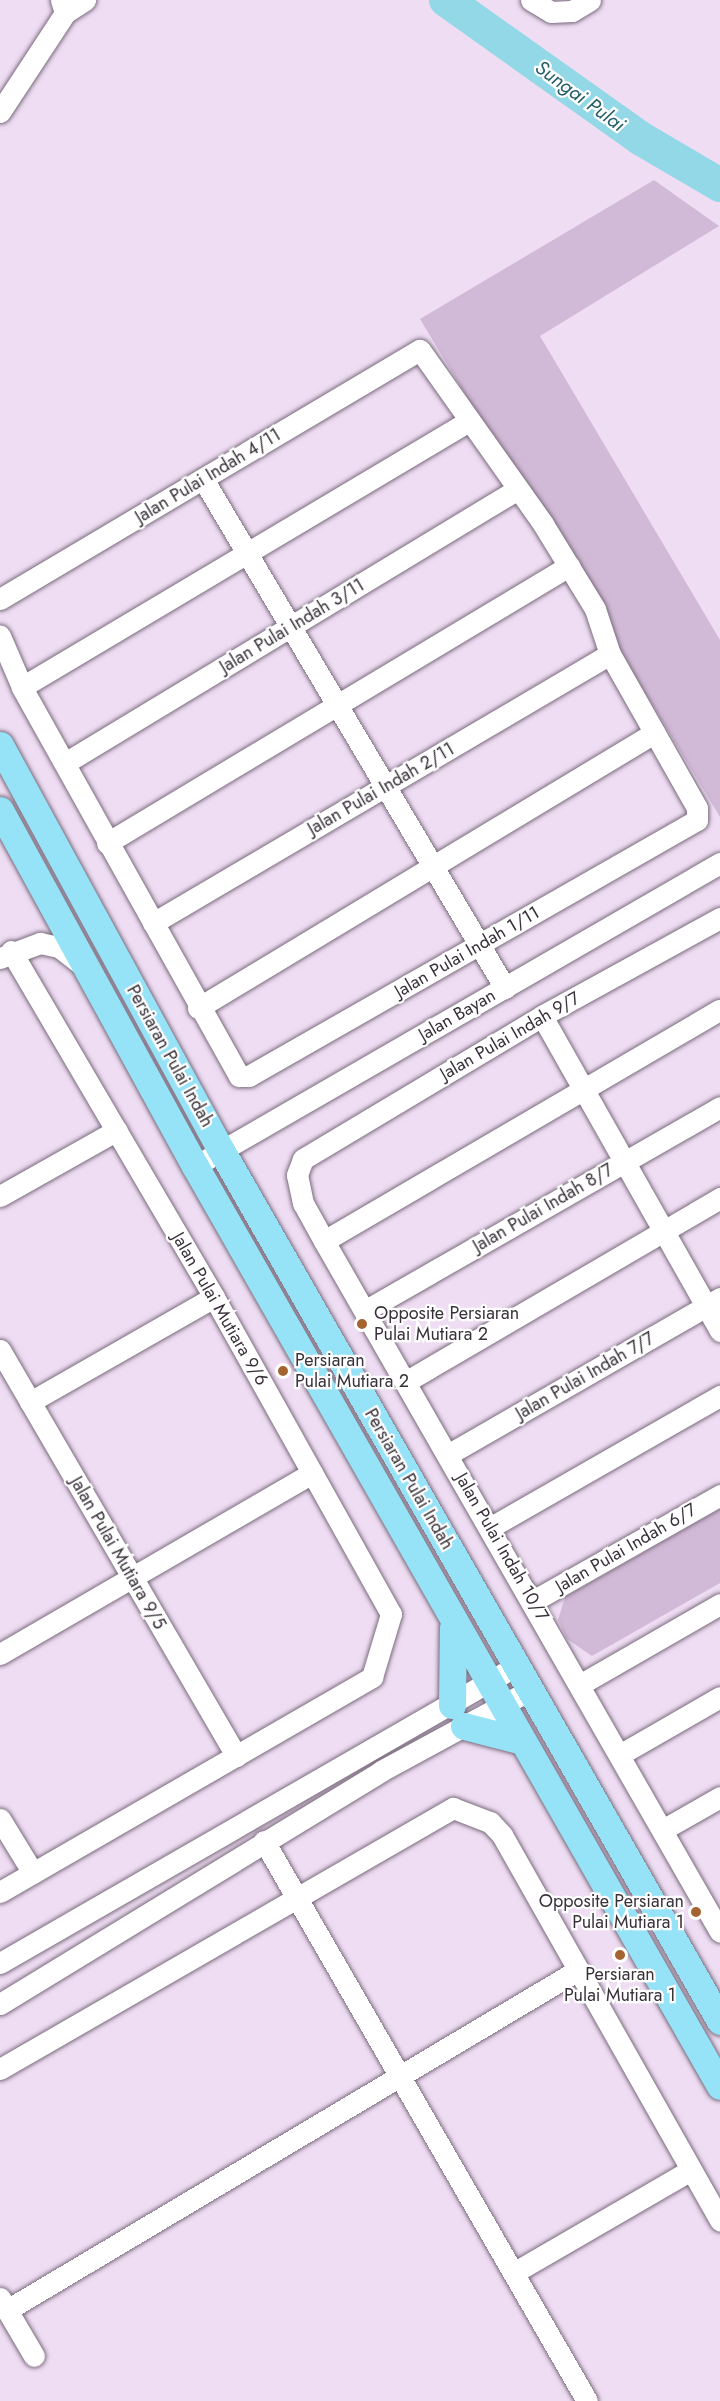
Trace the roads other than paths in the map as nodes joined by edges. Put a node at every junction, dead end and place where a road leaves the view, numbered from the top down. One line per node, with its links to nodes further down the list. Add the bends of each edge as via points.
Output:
1 (85, 0): 4 (street)
2 (531, 0): 3 (street, via 552,12 572,11)
3 (590, 0)
4 (63, 6): 5 (street)
5 (0, 112)
6 (469, 421): 7 (street, Jalan Pulai Indah 4/11, via 428,355 415,352); 8 (street); 9 (street)
7 (203, 478): 9 (street); 11 (street, Jalan Pulai Indah 4/11)
8 (518, 489): 10 (street); 12 (street, Jalan Pulai Indah 3/11)
9 (246, 553): 12 (street); 15 (street)
10 (569, 566): 14 (street, via 596,609); 16 (street)
11 (0, 599)
12 (291, 627): 16 (street); 19 (street, Jalan Pulai Indah 3/11)
13 (0, 636): 15 (street)
14 (610, 654): 17 (street); 20 (street, Jalan Pulai Indah 2/11)
15 (22, 687): 19 (street)
16 (338, 705): 20 (street); 22 (street)
17 (654, 733): 24 (street); 27 (street, Jalan Pulai Indah 1/11, via 698,808 697,820)
18 (0, 745): 37 (main road, Persiaran Pulai Indah)
19 (65, 763): 22 (street)
20 (386, 786): 24 (street); 26 (street, Jalan Pulai Indah 2/11)
21 (0, 810): 29 (main road, Persiaran Pulai Indah)
22 (107, 843): 26 (street)
23 (720, 863): 30 (street, Jalan Bayan)
24 (433, 864): 27 (street); 31 (street)
25 (720, 918): 33 (street, Jalan Pulai Indah 9/7)
26 (153, 923): 31 (street)
27 (481, 945): 30 (street); 31 (street, Jalan Pulai Indah 1/11, via 249,1076 236,1074)
28 (5, 954): 29 (street, via 40,943 59,946); 36 (street, Jalan Pulai Mutiara 9/6)
29 (88, 971): 40 (main road, Persiaran Pulai Indah)
30 (505, 987): 37 (street, Jalan Bayan)
31 (198, 1008)
32 (720, 1010): 34 (street)
33 (542, 1016): 34 (street); 38 (street, Jalan Pulai Indah 9/7)
34 (584, 1086): 39 (street); 44 (street)
35 (720, 1107): 39 (street, Jalan Pulai Indah 8/7)
36 (117, 1130): 41 (street); 45 (street, Jalan Pulai Mutiara 9/6)
37 (221, 1150): 40 (street, Jalan Bayan); 62 (main road, Persiaran Pulai Indah)
38 (303, 1159): 44 (street, Jalan Pulai Indah 10/7, via 297,1174 303,1203)
39 (624, 1161): 43 (street); 47 (street, Jalan Pulai Indah 8/7)
40 (195, 1166): 60 (main road, Persiaran Pulai Indah)
41 (0, 1196)
42 (720, 1198): 43 (street)
43 (662, 1231): 46 (street); 50 (street)
44 (324, 1241): 47 (street, Jalan Pulai Indah 10/7)
45 (214, 1297): 52 (street); 54 (street, Jalan Pulai Mutiara 9/6)
46 (713, 1302): 48 (street); 53 (street, Jalan Pulai Indah 7/7)
47 (366, 1310): 50 (street, Jalan Pulai Indah 10/7)
48 (720, 1331)
49 (0, 1350): 52 (street, Jalan Pulai Mutiara 9/5)
50 (407, 1380): 53 (street, Jalan Pulai Indah 10/7)
51 (720, 1396): 56 (street)
52 (30, 1402): 57 (street, Jalan Pulai Mutiara 9/5)
53 (449, 1454): 56 (street, Jalan Pulai Indah 10/7)
54 (312, 1473): 57 (street); 70 (street, Jalan Pulai Mutiara 9/6, via 391,1614 372,1677)
55 (720, 1495): 58 (street, Jalan Pulai Indah 6/7)
56 (491, 1527): 58 (street, Jalan Pulai Indah 10/7)
57 (133, 1579): 61 (street); 70 (street, Jalan Pulai Mutiara 9/5)
58 (533, 1601): 63 (street, Jalan Pulai Indah 10/7)
59 (720, 1604): 63 (street)
60 (452, 1621): 65 (main road, Persiaran Pulai Indah); 67 (main road)
61 (0, 1654)
62 (516, 1666): 64 (main road, Persiaran Pulai Indah); 65 (street)
63 (581, 1684): 69 (street, Jalan Pulai Indah 10/7)
64 (530, 1690): 65 (street); 83 (main road, Persiaran Pulai Indah)
65 (495, 1694): 67 (street); 68 (main road, Persiaran Pulai Indah)
66 (720, 1697): 69 (street)
67 (458, 1715): 68 (main road); 74 (street); 80 (street)
68 (522, 1741): 86 (main road, Persiaran Pulai Indah)
69 (621, 1754): 73 (street, Jalan Pulai Indah 10/7)
70 (237, 1756): 75 (street)
71 (720, 1797): 73 (street)
72 (0, 1819): 75 (street)
73 (664, 1829): 78 (street, Jalan Pulai Indah 10/7)
74 (264, 1841): 77 (street); 82 (street)
75 (33, 1873): 76 (street)
76 (0, 1892)
77 (296, 1896): 81 (street, via 453,1808 490,1822 502,1835); 84 (street); 85 (street)
78 (712, 1900): 79 (street, Jalan Pulai Indah 10/7)
79 (720, 1932)
80 (0, 1963)
81 (578, 1970): 85 (street); 87 (street)
82 (0, 2004)
83 (720, 2021)
84 (0, 2069)
85 (399, 2073): 89 (street); 90 (street)
86 (720, 2086)
87 (691, 2170): 88 (street); 89 (street)
88 (720, 2221)
89 (514, 2272): 92 (street)
90 (4, 2304): 91 (street)
91 (34, 2356)
92 (587, 2401)

